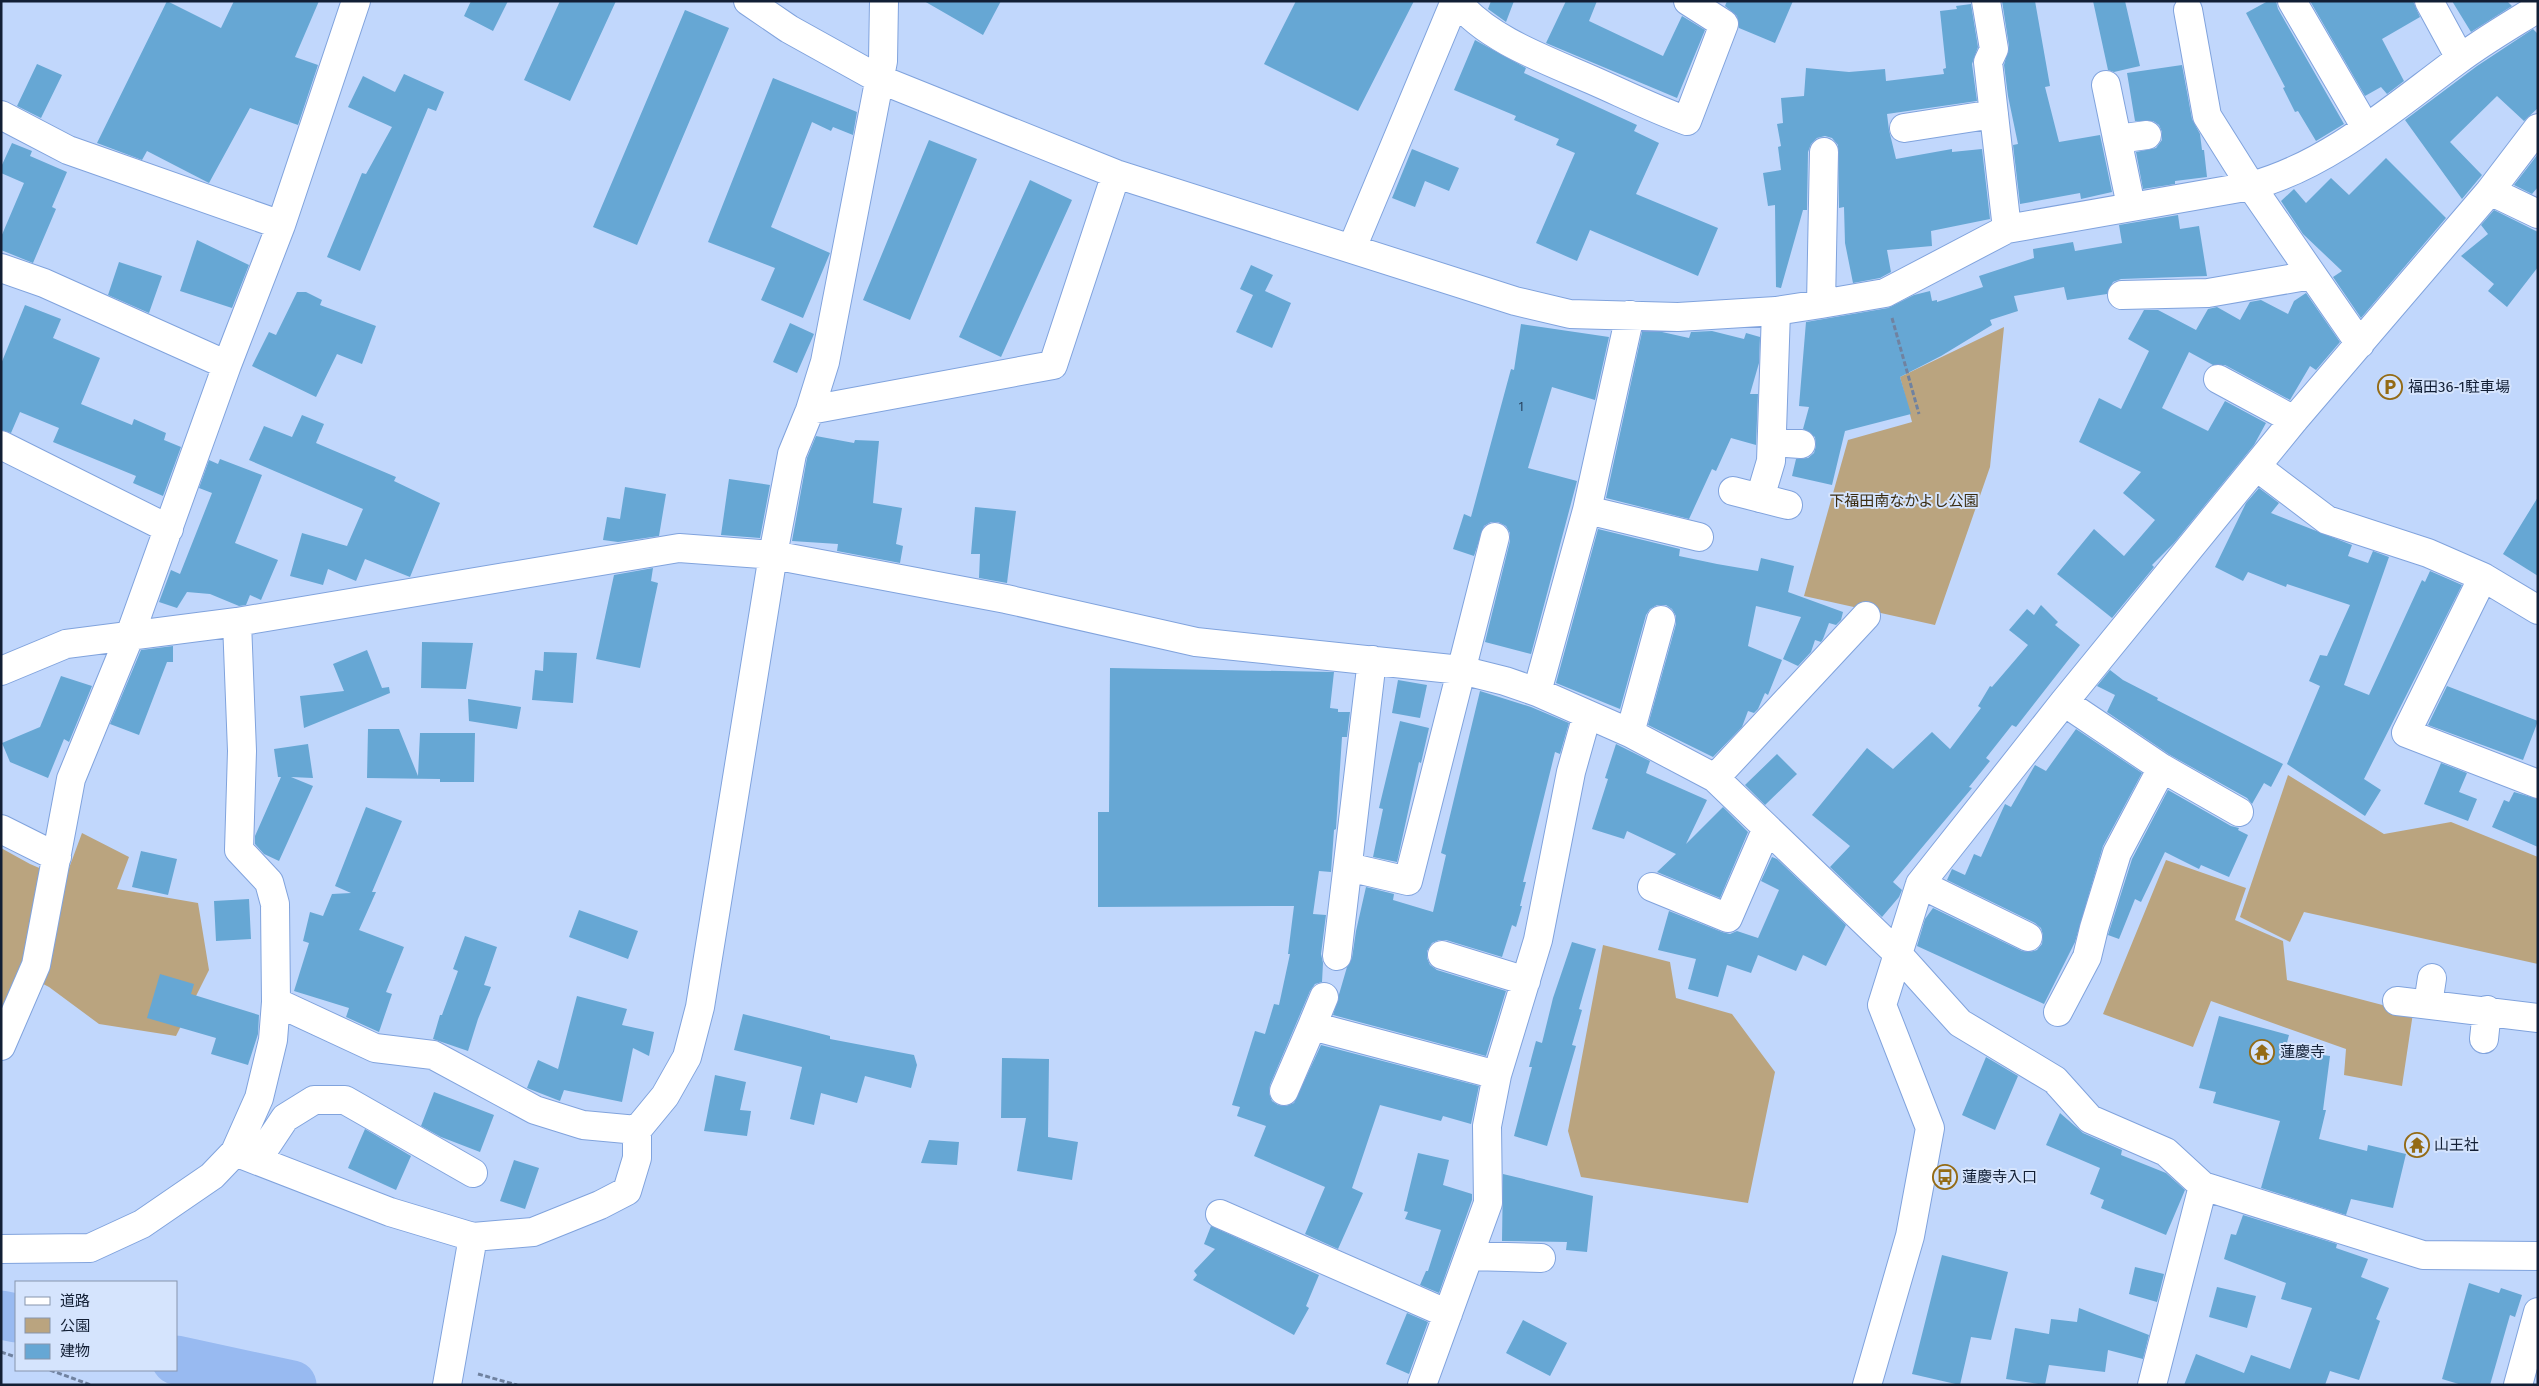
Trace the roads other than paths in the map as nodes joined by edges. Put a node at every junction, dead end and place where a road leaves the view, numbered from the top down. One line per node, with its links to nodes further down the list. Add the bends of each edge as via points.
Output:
1 (356, 1): 27 (street)
2 (748, 1): 12 (street, via 788,29)
3 (884, 1): 12 (street, via 883,62)
4 (1456, 1): 5 (street, via 1467,14 1543,60 1687,121 1724,24); 29 (street)
5 (1688, 1)
6 (1986, 1): 14 (street, via 1994,48 1988,62)
7 (2292, 1): 17 (street)
8 (2429, 1): 11 (street)
9 (2538, 8): 11 (street)
10 (2188, 10): 23 (street, via 2207,116)
11 (2460, 58): 17 (street)
12 (879, 79): 22 (street); 39 (street, via 826,362)
13 (2106, 85): 20 (street)
14 (1994, 114): 16 (street); 28 (street)
15 (1, 115): 27 (street, via 68,150)
16 (1904, 128)
17 (2366, 128): 23 (street, via 2280,178)
18 (2538, 128): 24 (street)
19 (2147, 135): 20 (street)
20 (2117, 139): 25 (street)
21 (1824, 152): 33 (street)
22 (1116, 174): 29 (street); 39 (street, via 1053,365)
23 (2251, 186): 25 (street); 31 (street)
24 (2490, 191): 26 (street); 36 (street)
25 (2131, 206): 28 (street)
26 (2538, 214)
27 (281, 225): 37 (street)
28 (2007, 229): 33 (street, via 1885,293)
29 (1352, 248): 35 (street, via 1515,301 1570,314)
30 (1, 268): 37 (street, via 44,283)
31 (2312, 275): 32 (street, via 2208,293); 36 (street)
32 (2122, 296)
33 (1821, 304): 34 (street)
34 (1776, 311): 35 (street, via 1720,316); 41 (street)
35 (1630, 315): 48 (street)
36 (2360, 344): 40 (street)
37 (227, 365): 49 (street)
38 (2218, 379): 40 (street)
39 (810, 410): 52 (street, via 792,454)
40 (2294, 420): 44 (street)
41 (1772, 442): 42 (street); 46 (street, via 1771,461)
42 (1801, 444)
43 (1, 445): 49 (street)
44 (2257, 466): 53 (street, via 2327,520 2428,553); 63 (street)
45 (1733, 491): 46 (street)
46 (1760, 498): 47 (street)
47 (1788, 505)
48 (1587, 510): 51 (street); 62 (street)
49 (169, 530): 58 (street)
50 (1496, 537): 60 (street)
51 (1699, 538)
52 (773, 554): 57 (street, via 679,548); 59 (street, via 1006,599 1196,642); 92 (street, via 700,1008 687,1057 665,1096)
53 (2483, 577): 54 (street); 68 (street, via 2406,733)
54 (2538, 610)
55 (1866, 616): 67 (street)
56 (1661, 620): 65 (street)
57 (236, 622): 58 (street); 83 (street, via 242,751 239,850 269,882 275,904)
58 (130, 635): 61 (street, via 66,644); 72 (street, via 71,779)
59 (1372, 660): 60 (street); 73 (street)
60 (1461, 670): 62 (street); 73 (street, via 1408,881)
61 (1, 671)
62 (1537, 692): 64 (street)
63 (2064, 702): 66 (street); 74 (street)
64 (1587, 715): 65 (street); 80 (street, via 1571,772 1538,940)
65 (1630, 733): 67 (street)
66 (2162, 768): 69 (street); 85 (street, via 2117,853 2087,957)
67 (1715, 778): 70 (street)
68 (2538, 784)
69 (2239, 812)
70 (1767, 828): 75 (street, via 1728,918); 77 (street)
71 (1, 829): 72 (street)
72 (57, 857): 89 (street, via 36,965)
73 (1348, 867): 79 (street)
74 (1920, 884): 76 (street); 77 (street)
75 (1652, 887)
76 (2028, 937)
77 (1897, 952): 95 (street, via 1960,1023 2055,1080 2090,1119 2166,1152); 106 (street, via 1882,1005 1930,1128 1910,1236)
78 (1442, 955): 80 (street)
79 (1337, 956)
80 (1526, 981): 90 (street)
81 (1324, 997): 87 (street)
82 (2397, 1001): 84 (street, via 2430,991)
83 (276, 1002): 92 (street, via 375,1048 433,1055 536,1110 583,1125); 93 (street, via 273,1040)
84 (2488, 1010): 86 (street); 88 (street)
85 (2058, 1012)
86 (2538, 1018)
87 (1312, 1026): 90 (street); 91 (street)
88 (2484, 1039)
89 (1, 1046)
90 (1497, 1075): 99 (street, via 1487,1126 1488,1203)
91 (1284, 1091)
92 (637, 1130): 97 (street, via 637,1158 627,1191 533,1232)
93 (246, 1156): 94 (street, via 285,1118 314,1100 345,1100); 97 (street, via 390,1212); 98 (street, via 142,1224 90,1248)
94 (473, 1173)
95 (2203, 1186): 100 (street, via 2423,1255); 107 (street)
96 (1220, 1214): 103 (street)
97 (473, 1237): 104 (street)
98 (1, 1249)
99 (1469, 1256): 101 (street); 103 (street)
100 (2538, 1256)
101 (1541, 1258)
102 (2538, 1312): 108 (street)
103 (1448, 1314): 105 (street)
104 (449, 1376)
105 (1422, 1385)
106 (1867, 1385)
107 (2152, 1385)
108 (2518, 1385)

